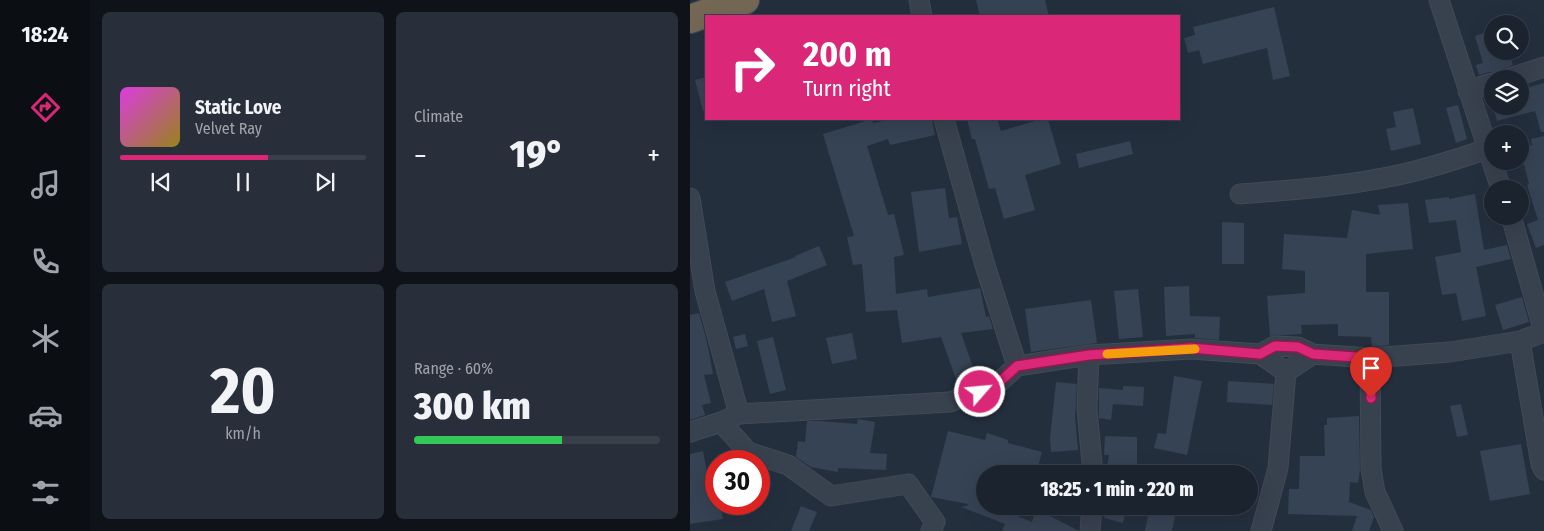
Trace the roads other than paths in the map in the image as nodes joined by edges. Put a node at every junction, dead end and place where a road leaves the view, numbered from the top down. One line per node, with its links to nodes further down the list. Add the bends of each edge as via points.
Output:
1 (745, 0): 5 (highway)
2 (919, 0): 4 (street)
3 (1439, 0): 9 (street)
4 (922, 15)
5 (690, 20)
6 (1544, 67): 7 (street)
7 (1529, 72)
8 (1484, 86): 9 (street)
9 (1468, 91): 11 (street)
10 (944, 120): 23 (street)
11 (1484, 137)
12 (1484, 150): 13 (street, via 1389,177 1324,188)
13 (1240, 194)
14 (690, 198): 16 (street)
15 (1514, 225): 17 (street)
16 (697, 293): 25 (street)
17 (1544, 332): 18 (street)
18 (1520, 341): 22 (street, via 1450,352); 29 (street)
19 (1260, 354): 20 (street, via 1275,346 1298,347); 21 (street, via 1191,348); 24 (street)
20 (1313, 354): 22 (street); 24 (street)
21 (1089, 355): 23 (street); 28 (street, via 1087,409)
22 (1370, 358): 34 (street, via 1371,468 1375,492)
23 (1017, 366): 25 (street, via 994,387 950,402)
24 (1286, 372): 33 (street, via 1278,468)
25 (739, 414): 26 (street)
26 (721, 422): 27 (street); 31 (street, via 748,452 788,465 831,496 908,484 935,522)
27 (690, 432)
28 (1093, 465)
29 (1544, 470)
30 (1091, 515): 32 (street)
31 (931, 531)
32 (1090, 531)
33 (1261, 531)
34 (1393, 531)

